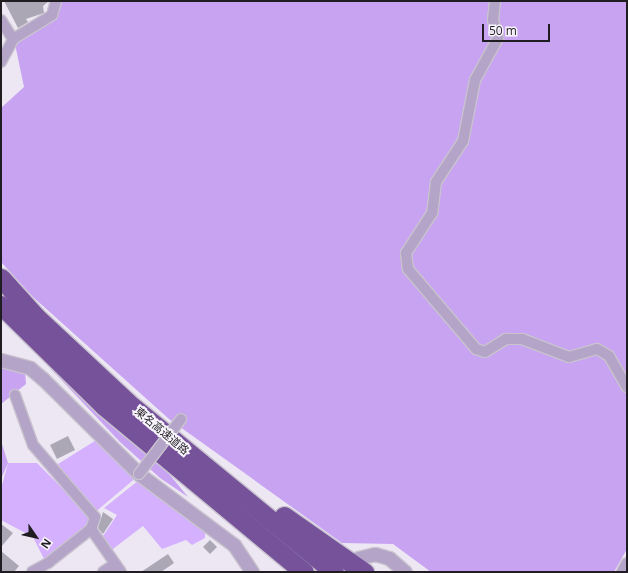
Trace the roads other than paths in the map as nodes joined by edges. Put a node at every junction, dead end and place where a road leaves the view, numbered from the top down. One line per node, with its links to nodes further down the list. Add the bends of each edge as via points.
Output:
1 (56, 1): 4 (street, via 52,15)
2 (495, 1): 9 (street, via 493,20 498,38 475,80 462,141 436,182 432,213 406,253 408,269 476,349 485,352 506,339 522,339 569,357 597,350 609,356)
3 (1, 20): 4 (street)
4 (13, 39): 5 (street)
5 (1, 62)
6 (1, 278): 12 (highway, 東名高速道路, via 87,366)
7 (1, 305): 17 (highway, 東名高速道路, via 104,406)
8 (1, 360): 13 (street, via 30,368 43,378)
9 (627, 387)
10 (15, 395): 14 (street, via 33,445 95,517)
11 (181, 419): 13 (street, bridge)
12 (173, 440): 15 (highway); 21 (highway, 東名高速道路)
13 (139, 474): 20 (street, via 234,545)
14 (91, 529): 16 (street); 18 (street, via 48,563)
15 (361, 565): 22 (street, via 375,554 389,558)
16 (118, 568): 19 (street)
17 (299, 569)
18 (32, 572)
19 (103, 572)
20 (252, 572)
21 (334, 572)
22 (405, 572)

